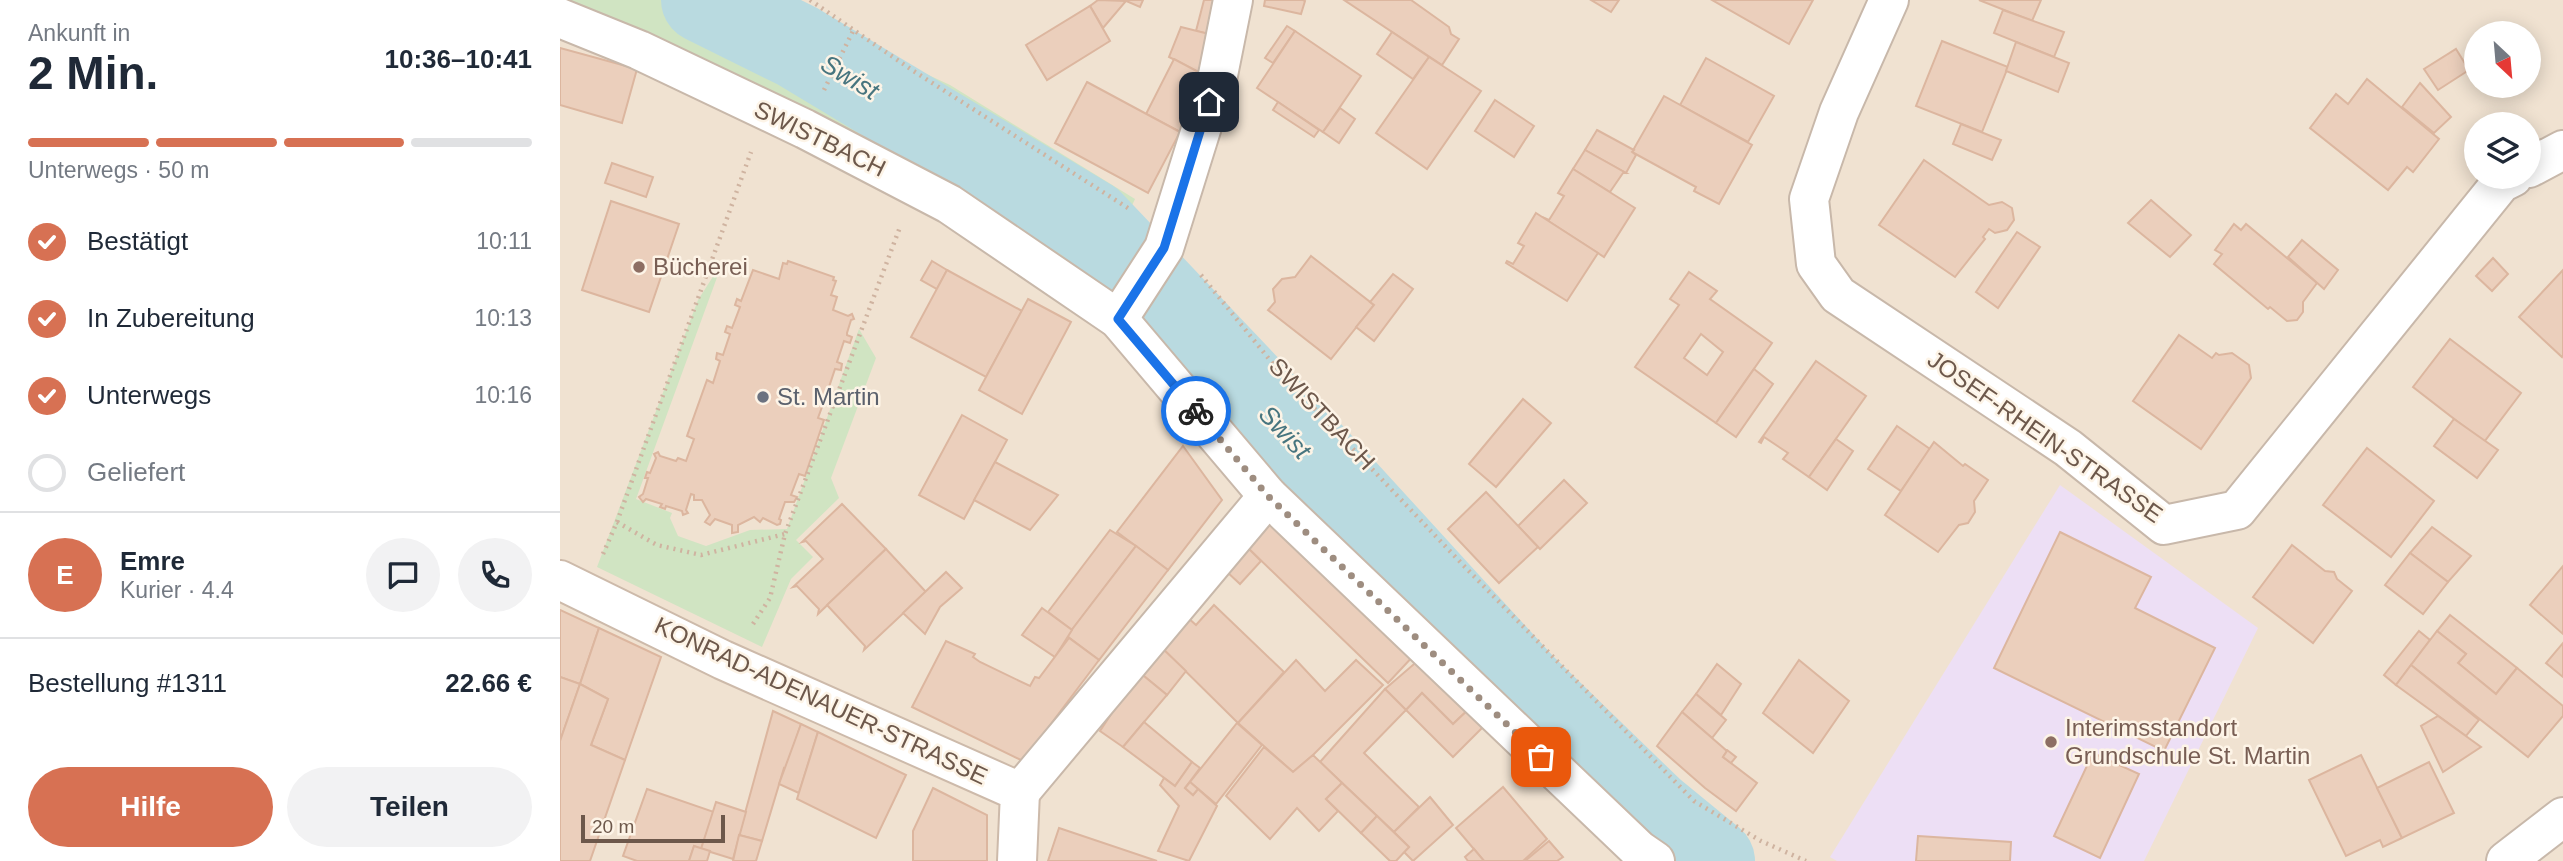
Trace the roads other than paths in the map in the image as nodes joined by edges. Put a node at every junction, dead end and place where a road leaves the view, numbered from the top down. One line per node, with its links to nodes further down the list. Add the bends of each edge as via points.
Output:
1 (1233, 0): 7 (street, via 1218,75 1166,241)
2 (1889, 0): 6 (street, JOSEF-RHEIN-STRASSE, via 1839,112 1809,200 1816,264 1838,295 2068,448 2164,525 2237,510)
3 (560, 18): 7 (street, SWISTBACH, via 805,129 950,204)
4 (2563, 150): 5 (street)
5 (2541, 162)
6 (2496, 189)
7 (1122, 313): 8 (street, SWISTBACH)
8 (1268, 496): 10 (street); 13 (street, SWISTBACH)
9 (574, 586): 10 (street, KONRAD-ADENAUER-STRASSE, via 723,660)
10 (1020, 792): 12 (street)
11 (2563, 817): 14 (street)
12 (1017, 861)
13 (1655, 861)
14 (2506, 861)

